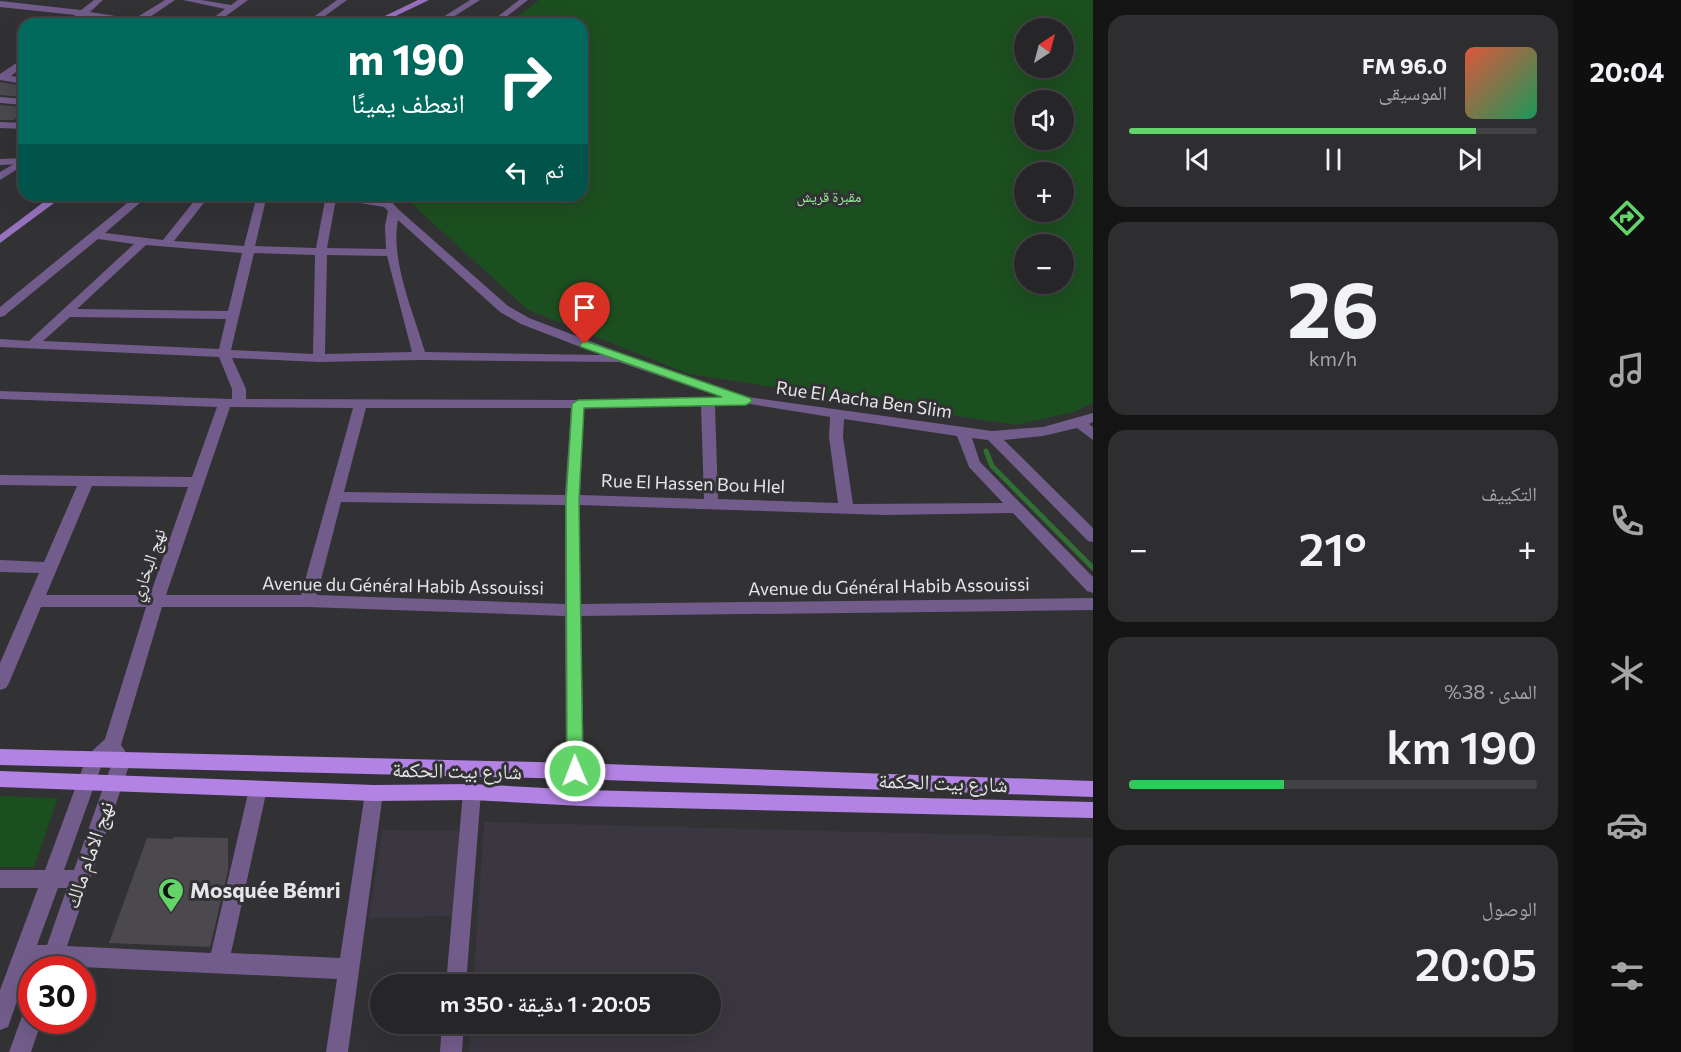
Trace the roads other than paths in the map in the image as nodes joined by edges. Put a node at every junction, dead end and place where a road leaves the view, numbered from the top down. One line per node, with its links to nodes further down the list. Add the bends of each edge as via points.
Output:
1 (99, 0): 12 (street)
2 (171, 0): 15 (street)
3 (187, 0): 11 (street)
4 (244, 0): 11 (street)
5 (343, 0): 17 (street)
6 (425, 0): 18 (main road)
7 (476, 0): 19 (street)
8 (505, 0): 9 (street)
9 (522, 1): 20 (street)
10 (0, 4): 12 (street)
11 (233, 8): 16 (street)
12 (82, 13): 13 (street); 14 (street)
13 (76, 18)
14 (112, 18)
15 (142, 18)
16 (218, 18)
17 (317, 18)
18 (385, 18)
19 (446, 18)
20 (500, 18)
21 (18, 65): 22 (street)
22 (2, 77): 23 (street)
23 (18, 80)
24 (0, 100): 25 (street)
25 (18, 102)
26 (0, 125): 27 (street)
27 (18, 126)
28 (18, 161): 29 (street)
29 (0, 162)
30 (18, 164): 31 (street)
31 (0, 177)
32 (52, 201): 39 (main road)
33 (137, 201): 38 (street)
34 (200, 201): 41 (street)
35 (261, 201): 42 (street)
36 (332, 201): 43 (street)
37 (387, 203): 44 (street); 53 (street, Rue El Aacha Ben Slim, via 504,309)
38 (94, 236): 40 (street); 45 (street)
39 (0, 240)
40 (142, 243): 41 (street); 46 (street)
41 (166, 244): 42 (street)
42 (249, 249): 43 (street); 47 (street)
43 (321, 251): 44 (street); 52 (street)
44 (392, 253): 51 (street)
45 (0, 313)
46 (66, 313): 47 (street); 49 (street)
47 (232, 315): 50 (street)
48 (0, 343): 49 (street)
49 (33, 344): 50 (street)
50 (224, 353): 52 (street); 58 (street, via 240,389)
51 (420, 356): 52 (street); 53 (street)
52 (319, 358)
53 (624, 359): 56 (street, Rue El Aacha Ben Slim)
54 (0, 395): 58 (street)
55 (708, 401): 56 (street); 59 (street); 70 (street)
56 (746, 401): 60 (street, Rue El Aacha Ben Slim)
57 (361, 402): 58 (street); 59 (street); 68 (street)
58 (232, 403): 67 (street, نهج البخاري)
59 (578, 404): 69 (street)
60 (837, 414): 62 (street, Rue El Aacha Ben Slim); 72 (street, via 836,437)
61 (1087, 420): 63 (street); 64 (street, Rue El Aacha Ben Slim, via 1027,435)
62 (963, 432): 64 (street, Rue El Aacha Ben Slim); 71 (street, via 974,464)
63 (1093, 435)
64 (992, 436): 73 (street)
65 (0, 480): 66 (street)
66 (87, 480): 67 (street); 75 (street)
67 (198, 482): 79 (street, نهج البخاري)
68 (334, 497): 69 (street, Rue El Hassen Bou Hlel); 78 (street)
69 (572, 500): 70 (street, Rue El Hassen Bou Hlel); 81 (street)
70 (711, 504): 72 (street, Rue El Hassen Bou Hlel)
71 (1014, 508): 72 (street, Rue El Hassen Bou Hlel); 76 (street)
72 (846, 509)
73 (1093, 537)
74 (0, 566): 75 (street)
75 (49, 568): 77 (street)
76 (1093, 587)
77 (37, 601): 79 (street, Avenue du Général Habib Assouissi); 82 (street)
78 (307, 601): 79 (street, Avenue du Général Habib Assouissi); 81 (street, Avenue du Général Habib Assouissi)
79 (154, 603): 83 (street, نهج البخاري)
80 (1093, 604): 81 (street, Avenue du Général Habib Assouissi)
81 (572, 610): 87 (street)
82 (0, 683)
83 (113, 742): 85 (street); 86 (street)
84 (0, 758): 85 (main road, شارع بيت الحكمة)
85 (95, 759): 86 (main road, شارع بيت الحكمة); 90 (street)
86 (122, 760): 87 (main road, شارع بيت الحكمة); 91 (street, نهج الامام مالك)
87 (575, 771): 88 (main road, شارع بيت الحكمة)
88 (768, 777): 93 (main road, شارع بيت الحكمة); 96 (main road)
89 (0, 779): 90 (main road, شارع بيت الحكمة)
90 (87, 782): 91 (main road, شارع بيت الحكمة); 100 (street)
91 (115, 782): 92 (main road, شارع بيت الحكمة); 99 (street, نهج الامام مالك)
92 (258, 789): 94 (main road, شارع بيت الحكمة); 105 (street)
93 (1084, 789): 97 (main road)
94 (374, 792): 95 (main road, شارع بيت الحكمة); 106 (street)
95 (472, 792): 96 (main road, شارع بيت الحكمة); 107 (street)
96 (770, 801): 97 (main road, شارع بيت الحكمة)
97 (1088, 810)
98 (0, 879): 100 (street)
99 (81, 879): 100 (street); 103 (street, نهج الامام مالك)
100 (51, 880): 101 (street)
101 (24, 954): 102 (street); 108 (street)
102 (31, 956)
103 (54, 956)
104 (96, 962): 105 (street)
105 (219, 962): 106 (street)
106 (348, 969): 112 (street)
107 (457, 974)
108 (0, 1019)
109 (27, 1034): 111 (street)
110 (452, 1034): 113 (street)
111 (20, 1052)
112 (337, 1052)
113 (451, 1052)

